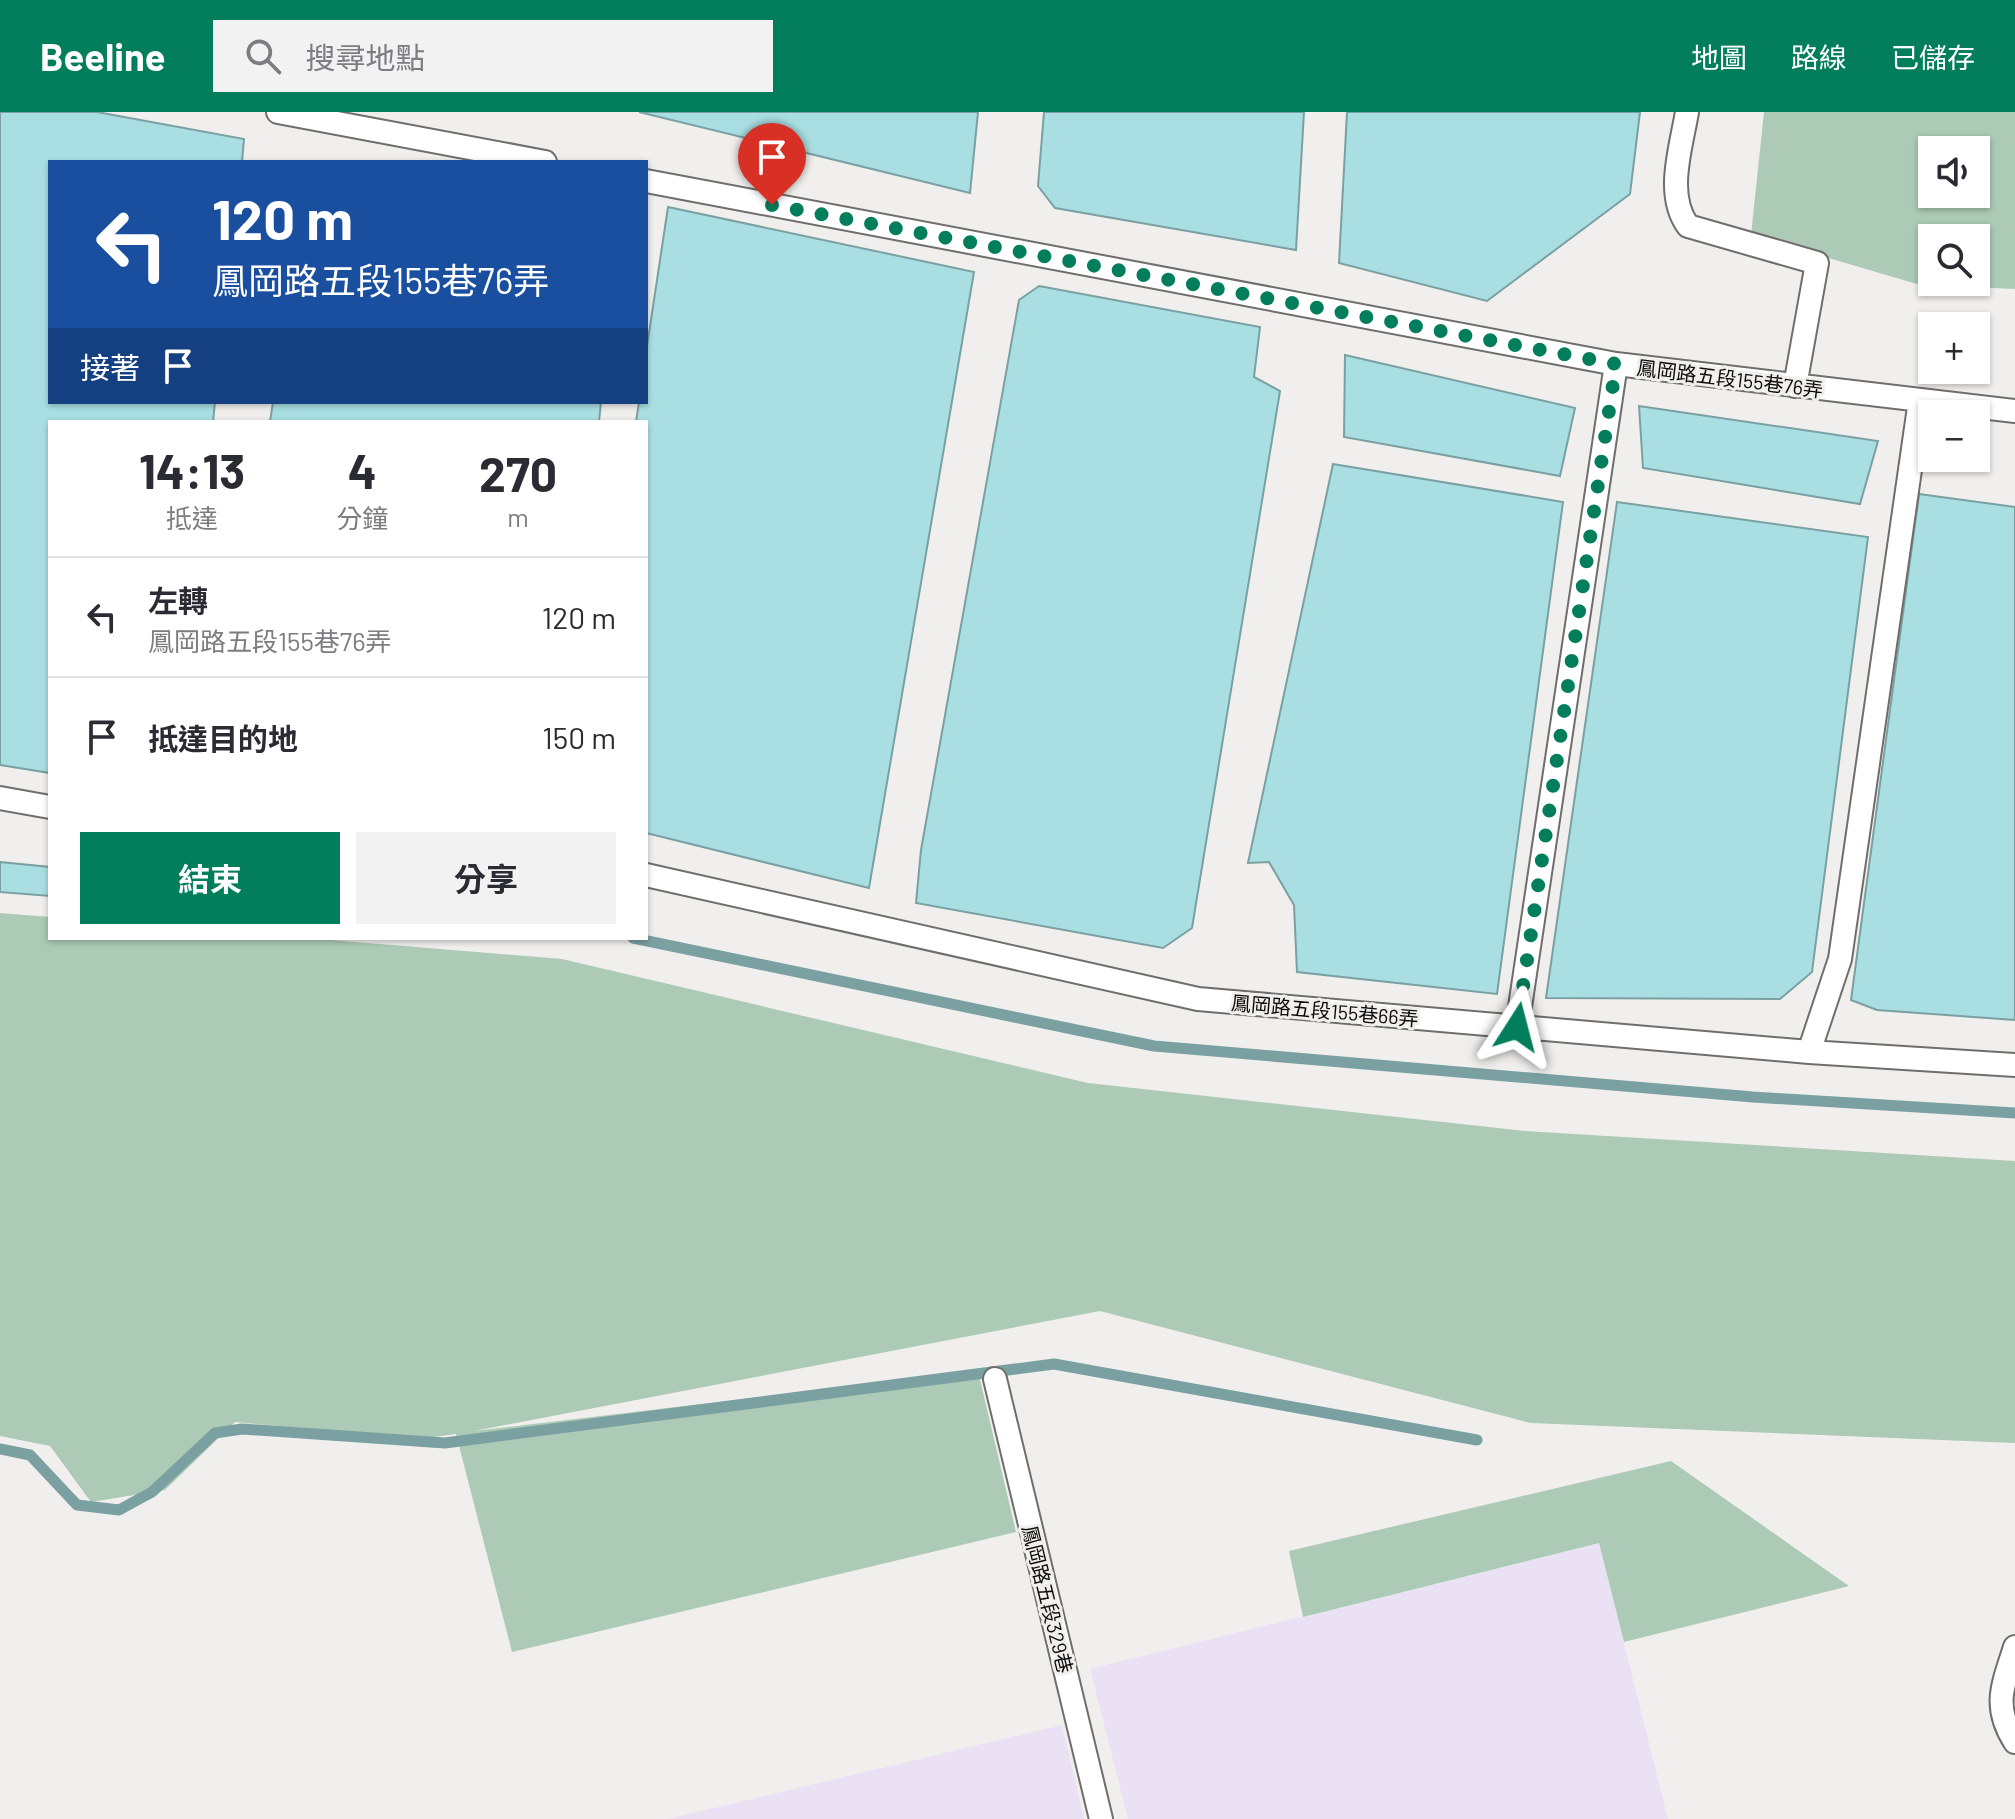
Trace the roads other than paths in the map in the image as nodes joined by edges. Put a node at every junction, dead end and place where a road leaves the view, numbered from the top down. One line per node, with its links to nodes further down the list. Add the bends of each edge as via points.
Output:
1 (278, 112): 3 (lane)
2 (1687, 112): 6 (lane, via 1676,182 1679,213 1688,226 1817,263)
3 (534, 160)
4 (648, 181): 5 (lane, 鳳岡路五段155巷76弄)
5 (1616, 364): 6 (lane, 鳳岡路五段155巷76弄); 14 (lane)
6 (1795, 386): 7 (lane, 鳳岡路五段155巷76弄)
7 (1920, 400)
8 (1990, 408): 9 (lane, 鳳岡路五段155巷76弄)
9 (2015, 411)
10 (1918, 414): 15 (lane, via 1840,959)
11 (0, 798): 12 (lane)
12 (48, 807)
13 (648, 875): 14 (lane, 鳳岡路五段155巷66弄, via 1198,999)
14 (1517, 1027): 15 (lane, 鳳岡路五段155巷66弄)
15 (1809, 1052): 16 (lane, 鳳岡路五段155巷66弄)
16 (2015, 1065)
17 (995, 1379): 20 (lane, 鳳岡路五段329巷)
18 (2015, 1647): 19 (lane, via 1999,1699)
19 (2015, 1742)
20 (1101, 1819)

